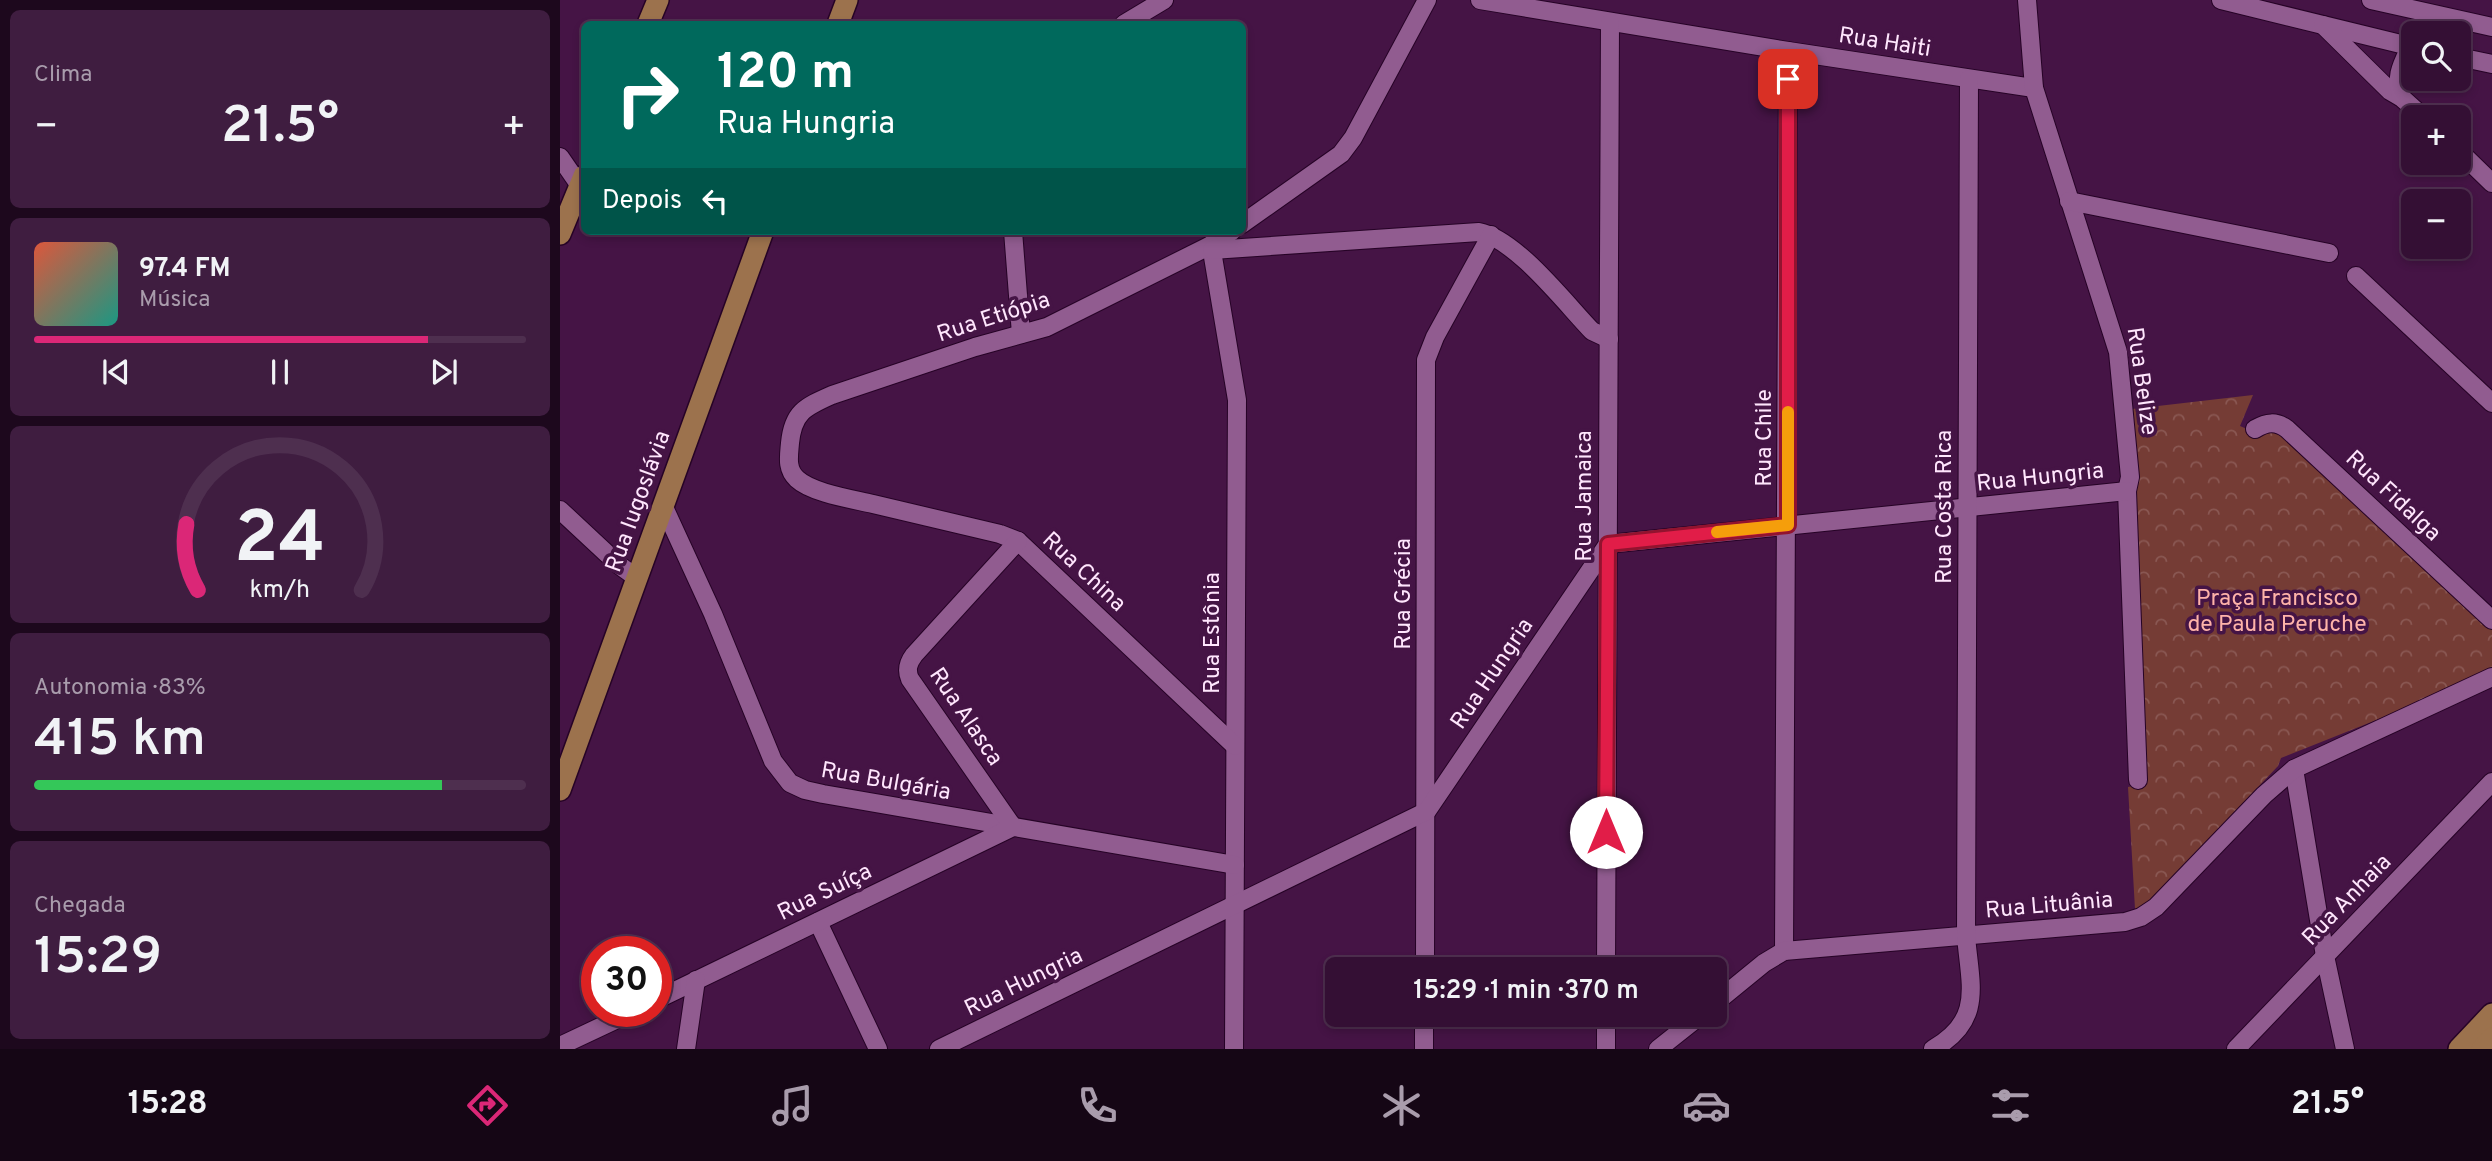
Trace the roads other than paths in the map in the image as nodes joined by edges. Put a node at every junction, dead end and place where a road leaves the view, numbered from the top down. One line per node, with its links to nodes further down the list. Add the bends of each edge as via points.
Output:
1 (658, 0): 10 (main road)
2 (847, 0): 11 (main road)
3 (1164, 0): 12 (street)
4 (1426, 0): 32 (street, via 1342,154)
5 (1480, 0): 14 (street, Rua Haiti)
6 (2027, 0): 23 (street, Rua Belize)
7 (2221, 0): 15 (street)
8 (2371, 0): 9 (street)
9 (2427, 12): 13 (street); 16 (street)
10 (649, 21)
11 (839, 21)
12 (1129, 21)
13 (2423, 21)
14 (1610, 23): 18 (street, Rua Haiti); 42 (street, Rua Jamaica)
15 (2323, 26): 17 (street); 24 (street)
16 (2492, 27)
17 (2401, 40)
18 (1788, 51): 22 (street, Rua Haiti); 50 (street, Rua Chile)
19 (2471, 60): 20 (street)
20 (2492, 64)
21 (2401, 67): 24 (street)
22 (1969, 79): 23 (street, Rua Haiti); 48 (street, Rua Costa Rica)
23 (2034, 88): 31 (street, Rua Belize)
24 (2402, 98): 25 (street)
25 (2410, 105)
26 (560, 157): 28 (street)
27 (2471, 163): 29 (street)
28 (581, 180)
29 (2492, 183)
30 (581, 187): 33 (main road)
31 (2069, 201): 39 (street); 46 (street, Rua Belize, via 2118,352 2130,477)
32 (1246, 221)
33 (560, 234)
34 (762, 235): 47 (main road, Rua Iugoslávia)
35 (1013, 235): 41 (street)
36 (1227, 235): 38 (street)
37 (1491, 235): 38 (street, Rua Etiópia, via 1479,232); 42 (street, via 1513,249 1592,331); 61 (street, Rua Grécia, via 1426,360)
38 (1212, 248): 41 (street, Rua Etiópia, via 1067,318); 56 (street, Rua Estônia, via 1237,400)
39 (2329, 253)
40 (2356, 276): 43 (street)
41 (1021, 334): 44 (street, Rua Etiópia, via 832,395 810,404)
42 (1609, 339): 52 (street, Rua Jamaica)
43 (2492, 403)
44 (791, 426): 51 (street, Rua China, via 788,458 797,480 829,493)
45 (2255, 429): 54 (street, Rua Fidalga, via 2269,423 2287,429)
46 (2127, 492): 48 (street, Rua Hungria); 58 (street, Rua Belize)
47 (663, 505): 53 (main road, Rua Iugoslávia); 62 (street, Rua Bulgária, via 773,761 790,783 823,794)
48 (1967, 508): 50 (street, Rua Hungria); 66 (street, Rua Costa Rica)
49 (560, 510): 53 (street)
50 (1788, 525): 52 (street, Rua Hungria); 67 (street, Rua Chile)
51 (1018, 541): 56 (street, Rua China); 62 (street, Rua Alasca, via 914,655 908,671)
52 (1608, 544): 61 (street, Rua Hungria); 70 (street, Rua Jamaica)
53 (637, 578): 60 (main road, Rua Iugoslávia)
54 (2492, 620)
55 (2492, 677): 57 (street, Rua Lituânia)
56 (1235, 746): 63 (street, Rua Estônia)
57 (2294, 769): 66 (street, Rua Lituânia, via 2141,917); 68 (street)
58 (2138, 780)
59 (2492, 782): 68 (street, Rua Anhaia)
60 (560, 790)
61 (1427, 811): 64 (street, Rua Hungria); 69 (street, Rua Grécia)
62 (1013, 827): 63 (street, Rua Bulgária); 65 (street, Rua Suíça)
63 (1235, 865): 64 (street, Rua Estônia)
64 (1234, 906): 83 (street, Rua Hungria); 84 (street, Rua Estônia)
65 (818, 922): 71 (street, Rua Suíça); 82 (street)
66 (1966, 936): 67 (street, Rua Lituânia); 88 (street, Rua Costa Rica, via 1969,1011 1959,1030)
67 (1784, 951): 73 (street, Rua Lituânia)
68 (2325, 956): 89 (street, Rua Anhaia); 90 (street)
69 (1425, 957)
70 (1606, 957)
71 (696, 981): 72 (street, Rua Suíça); 81 (street)
72 (672, 992)
73 (1727, 993)
74 (2492, 1014): 91 (main road)
75 (600, 1027): 80 (street)
76 (1424, 1027): 85 (street)
77 (1606, 1027): 86 (street)
78 (1685, 1027): 87 (street)
79 (2492, 1038): 92 (main road)
80 (560, 1046)
81 (685, 1049)
82 (878, 1049)
83 (939, 1049)
84 (1234, 1049)
85 (1424, 1049)
86 (1606, 1049)
87 (1658, 1049)
88 (1933, 1049)
89 (2236, 1049)
90 (2345, 1049)
91 (2459, 1049)
92 (2482, 1049)

